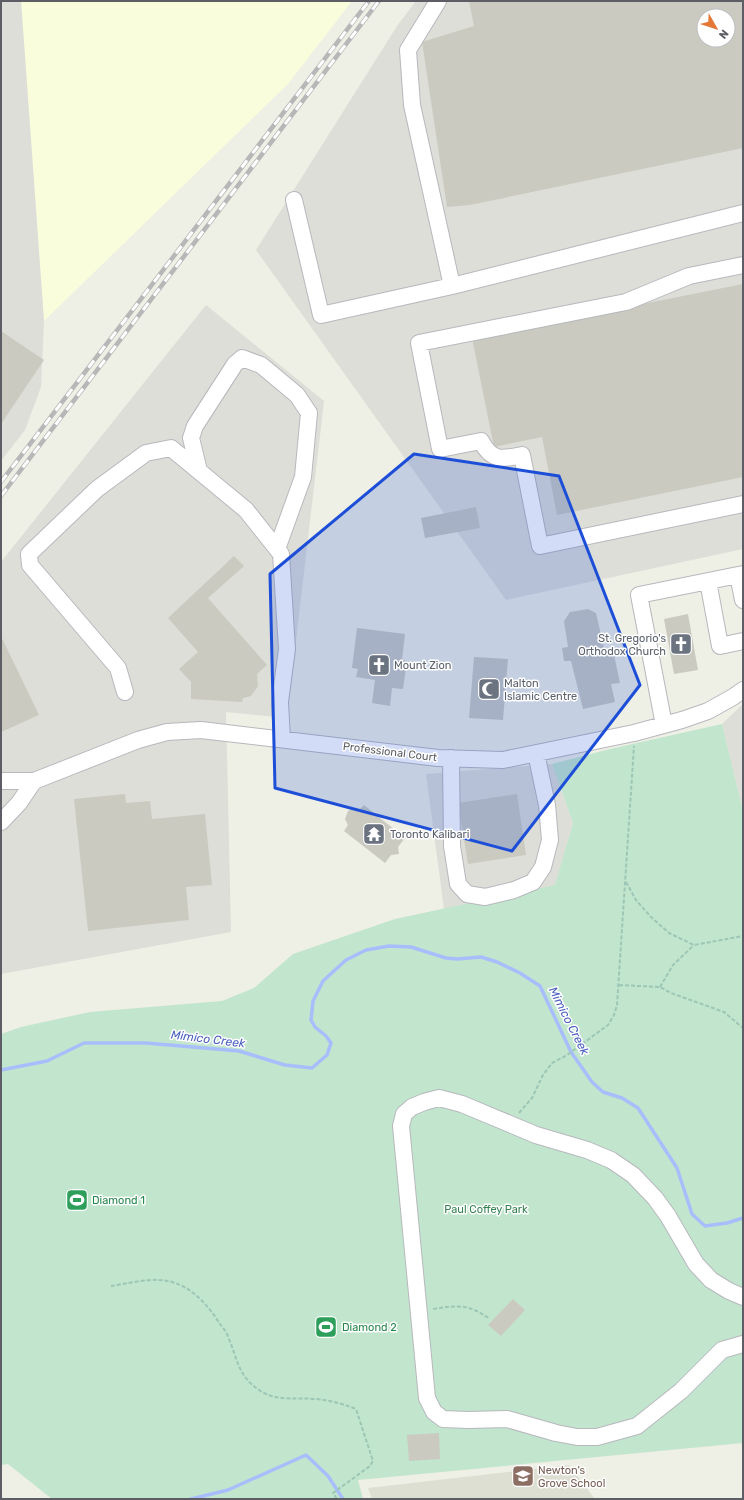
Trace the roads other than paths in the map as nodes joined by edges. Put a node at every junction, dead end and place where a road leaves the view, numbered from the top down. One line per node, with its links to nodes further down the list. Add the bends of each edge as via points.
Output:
1 (438, 1): 5 (street, via 408,50 412,105)
2 (294, 200): 5 (street, via 321,315)
3 (743, 213): 5 (street)
4 (743, 266): 7 (street, via 689,276 626,302 419,343 440,449 481,441 494,457 522,455 540,546)
5 (452, 286)
6 (199, 471): 8 (street, via 246,510); 8 (street, via 191,438 195,426 235,364 242,358 261,365 297,395 309,413 303,477); 14 (street, via 171,448 146,453 97,489 29,554 30,566 118,668)
7 (743, 504)
8 (277, 549): 16 (street, via 281,554 286,648 280,702)
9 (740, 575): 10 (street); 11 (street)
10 (708, 581): 12 (street, via 720,646); 15 (street, via 639,595)
11 (743, 600)
12 (743, 641)
13 (743, 690): 15 (street, Professional Court, via 708,711)
14 (125, 692)
15 (664, 725): 17 (street, Professional Court)
16 (282, 739): 18 (street, Professional Court); 20 (street, Professional Court, via 201,730 167,732 138,740)
17 (536, 753): 18 (street, Professional Court, via 503,760); 18 (street, via 547,805 550,840 543,867 533,882 485,897 467,894 458,884 452,846)
18 (451, 758)
19 (1, 781): 20 (street)
20 (34, 781): 21 (street, via 19,803)
21 (1, 822)
22 (743, 1297): 23 (street, via 711,1280 696,1264 655,1198 633,1175 611,1160 536,1135 462,1104 439,1098 412,1107 404,1114 401,1126 427,1398 434,1412 443,1419 507,1419 556,1433 597,1437 637,1426 681,1391 722,1350)
23 (743, 1344)

